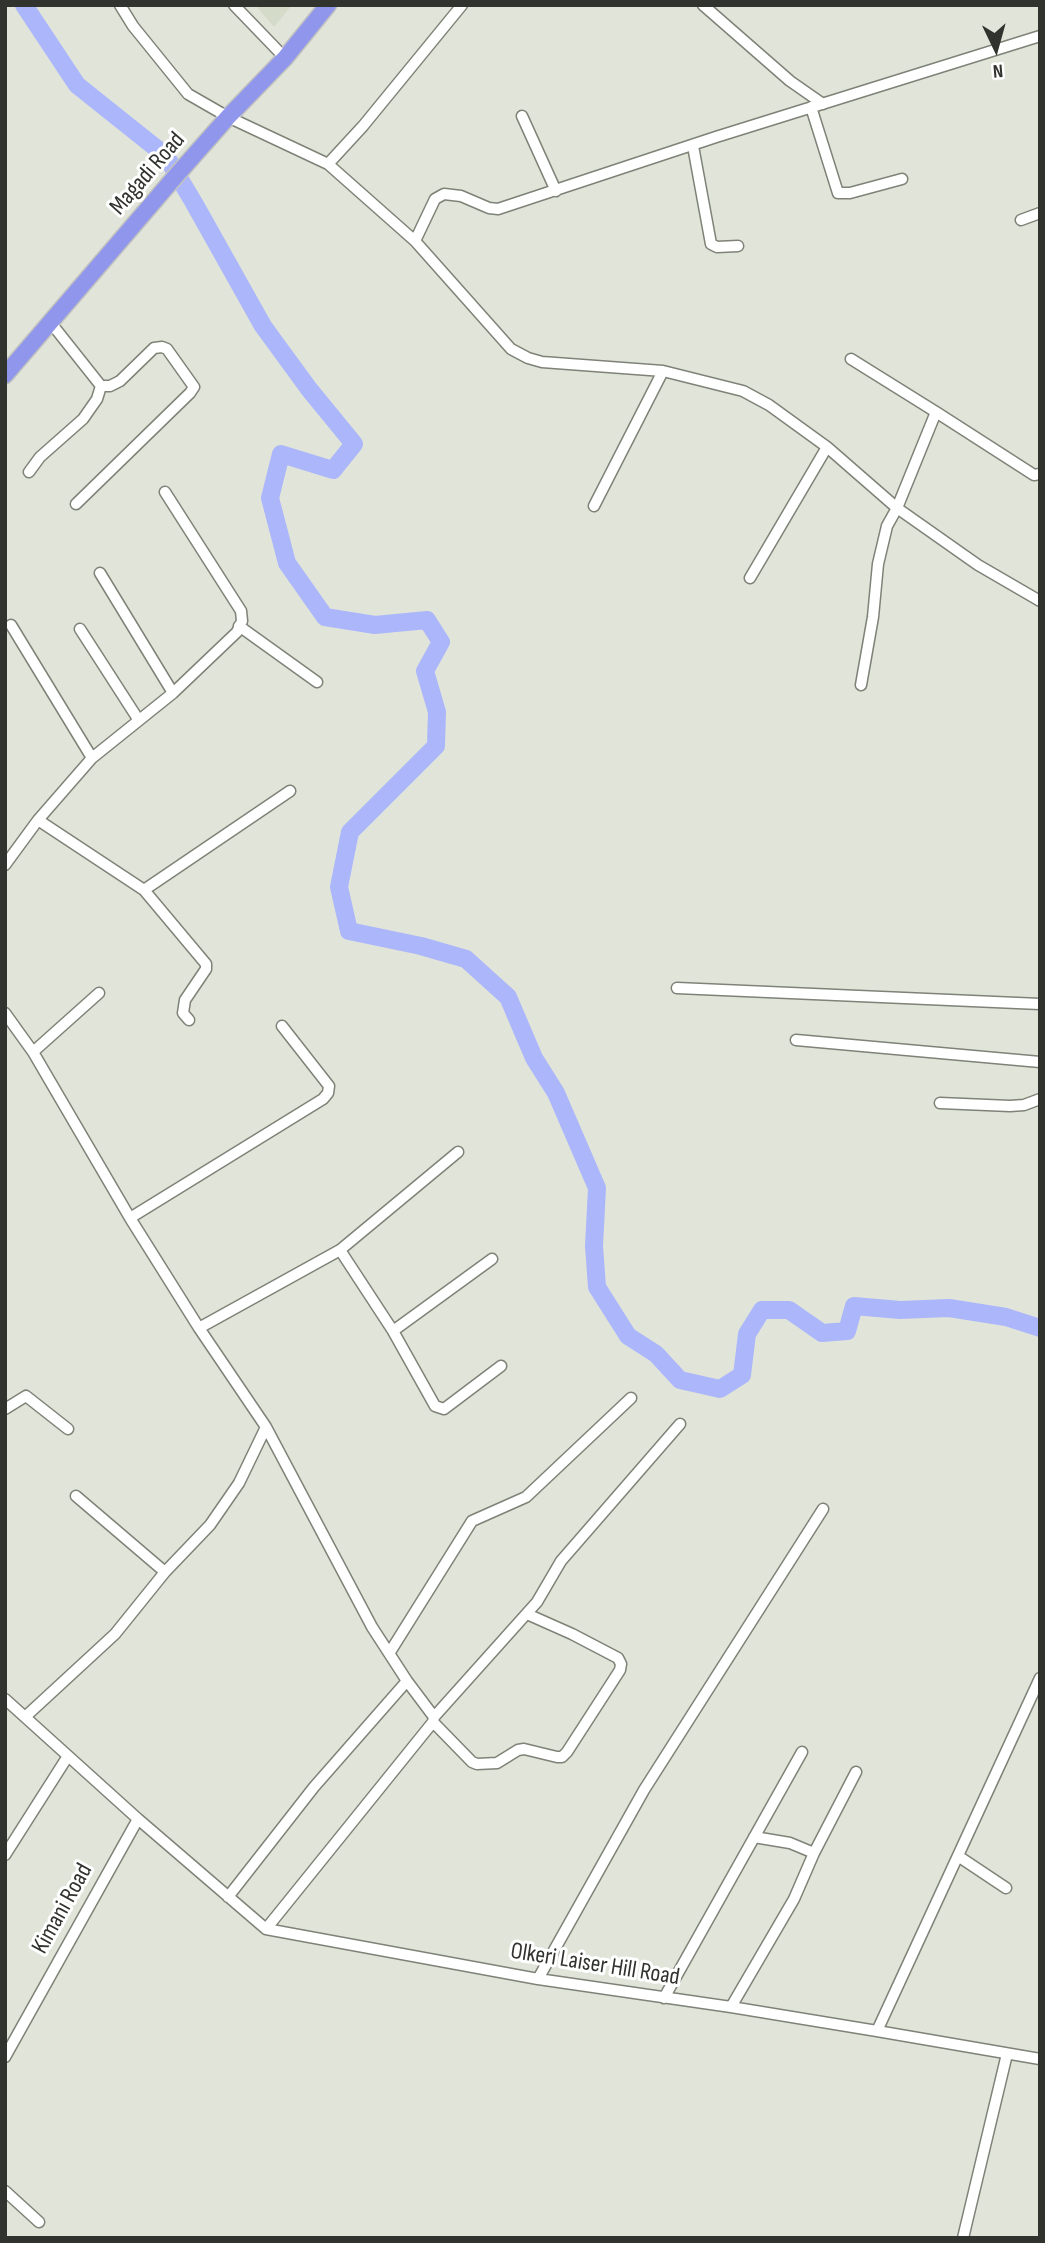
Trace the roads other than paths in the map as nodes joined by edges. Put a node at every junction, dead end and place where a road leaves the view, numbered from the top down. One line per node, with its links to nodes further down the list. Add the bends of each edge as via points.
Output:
1 (120, 5): 11 (street, via 188,94)
2 (234, 5): 7 (street)
3 (328, 5): 7 (highway, Magadi Road)
4 (462, 5): 13 (street)
5 (703, 5): 8 (street)
6 (1040, 36): 8 (street)
7 (285, 58): 11 (highway, Magadi Road)
8 (823, 104): 9 (street)
9 (811, 107): 12 (street); 14 (street, via 838,192)
10 (522, 116): 15 (street)
11 (228, 117): 13 (street); 20 (highway, Magadi Road)
12 (693, 146): 15 (street); 19 (street, via 711,244)
13 (328, 164): 18 (street)
14 (902, 179)
15 (556, 191): 18 (street, via 499,209 444,194 435,199)
16 (1040, 213): 17 (street)
17 (1021, 220)
18 (415, 242): 22 (street, via 497,335 528,358)
19 (738, 246)
20 (51, 323): 23 (highway, Magadi Road); 24 (street)
21 (851, 359): 25 (street)
22 (663, 371): 26 (street, via 743,391); 31 (street)
23 (5, 375)
24 (101, 386): 27 (street, via 83,419); 30 (street, via 120,381 154,348 162,347 194,389)
25 (936, 412): 28 (street, via 1034,475); 32 (street)
26 (827, 447): 32 (street); 34 (street)
27 (29, 472)
28 (1040, 474)
29 (165, 492): 37 (street, via 241,611)
30 (76, 504)
31 (594, 506)
32 (897, 508): 35 (street, via 978,565); 40 (street, via 887,526 878,564)
33 (100, 573): 41 (street)
34 (750, 578)
35 (1040, 601)
36 (11, 625): 43 (street)
37 (240, 626): 39 (street); 41 (street)
38 (80, 629): 42 (street)
39 (317, 682)
40 (861, 685)
41 (173, 693): 42 (street)
42 (138, 719): 43 (street)
43 (92, 758): 45 (street)
44 (290, 792): 47 (street)
45 (38, 820): 46 (street); 47 (street)
46 (5, 865)
47 (144, 890): 52 (street, via 207,967 186,996 183,1013)
48 (677, 988): 50 (street)
49 (99, 993): 55 (street)
50 (1040, 1004)
51 (5, 1013): 55 (street)
52 (189, 1020)
53 (282, 1026): 60 (street, via 329,1086 328,1093)
54 (796, 1041): 56 (street)
55 (33, 1052): 60 (street)
56 (1040, 1062)
57 (1040, 1099): 58 (street, via 1010,1106)
58 (940, 1103)
59 (458, 1152): 61 (street)
60 (130, 1218): 63 (street)
61 (340, 1250): 63 (street); 64 (street)
62 (492, 1259): 64 (street)
63 (199, 1328): 69 (street)
64 (393, 1331): 65 (street, via 440,1409)
65 (501, 1366)
66 (631, 1398): 75 (street, via 526,1497 472,1521)
67 (5, 1409): 70 (street, via 26,1396)
68 (680, 1424): 74 (street, via 561,1561)
69 (266, 1427): 73 (street, via 239,1483); 75 (street, via 372,1627)
70 (68, 1429)
71 (76, 1496): 73 (street)
72 (823, 1509): 92 (street, via 644,1790)
73 (165, 1572): 79 (street, via 115,1634)
74 (527, 1614): 80 (street); 80 (street, via 607,1652 621,1664 567,1752 557,1757 524,1749 497,1763 477,1764)
75 (390, 1652): 77 (street)
76 (1040, 1678): 88 (street)
77 (407, 1681): 80 (street); 90 (street, via 314,1787)
78 (5, 1699): 79 (street)
79 (25, 1717): 82 (street)
80 (433, 1720): 91 (street)
81 (802, 1752): 85 (street)
82 (68, 1756): 84 (street); 87 (street)
83 (856, 1772): 86 (street)
84 (138, 1819): 90 (street); 97 (street, Kimani Road)
85 (754, 1837): 86 (street); 93 (street)
86 (814, 1853): 94 (street, via 794,1899)
87 (5, 1855)
88 (958, 1856): 89 (street); 95 (street)
89 (1006, 1888)
90 (228, 1897): 91 (street)
91 (266, 1930): 92 (street, Olkeri Laiser Hill Road)
92 (538, 1979): 93 (street, Olkeri Laiser Hill Road)
93 (664, 1998): 94 (street, Olkeri Laiser Hill Road)
94 (731, 2007): 95 (street, Olkeri Laiser Hill Road)
95 (877, 2031): 96 (street, Olkeri Laiser Hill Road)
96 (1007, 2054): 98 (street, Olkeri Laiser Hill Road); 101 (street)
97 (5, 2057)
98 (1040, 2059)
99 (5, 2191): 100 (street)
100 (39, 2222)
101 (963, 2238)

